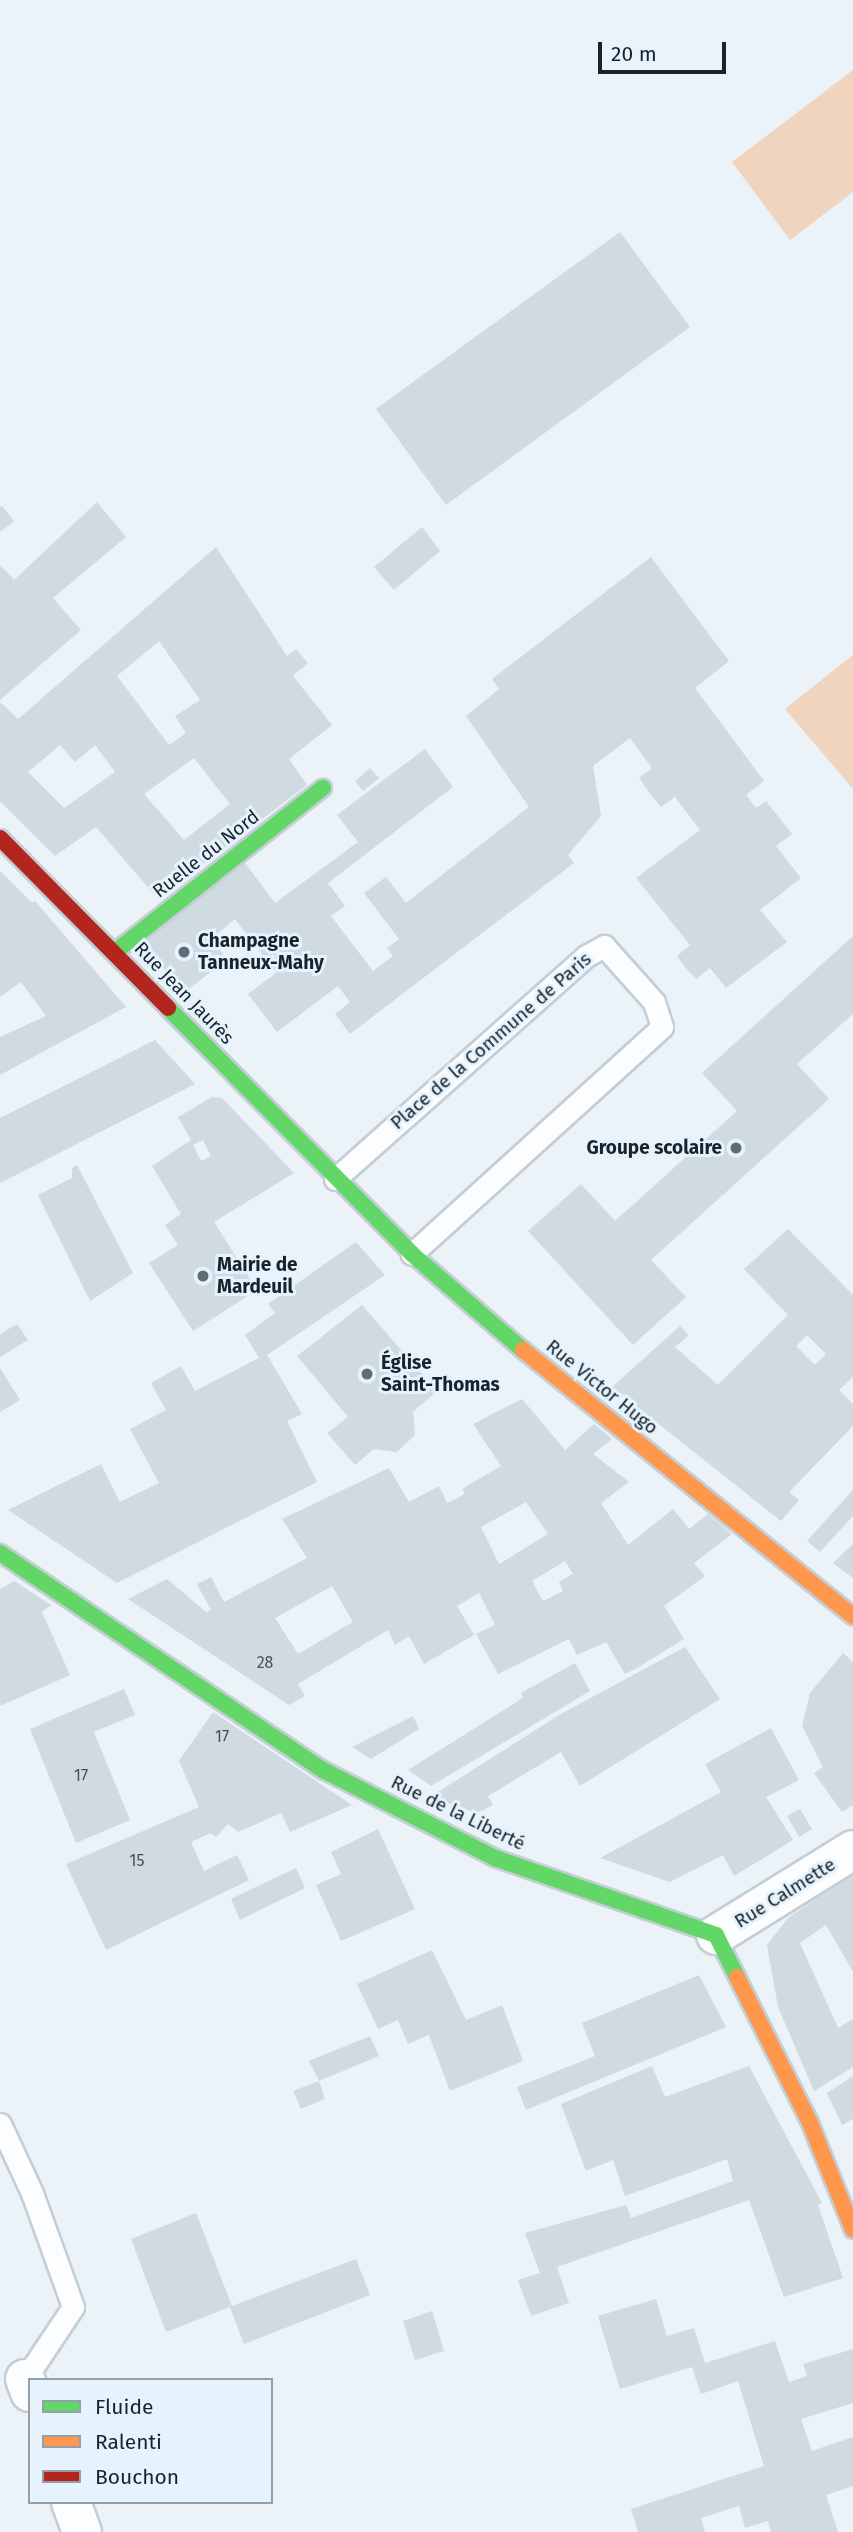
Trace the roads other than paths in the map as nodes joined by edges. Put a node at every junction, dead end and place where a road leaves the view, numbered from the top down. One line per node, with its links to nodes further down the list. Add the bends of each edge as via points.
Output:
1 (323, 788): 3 (street, Ruelle du Nord)
2 (0, 838): 3 (street, Rue Jean Jaurès)
3 (114, 952): 4 (street, Rue Jean Jaurès)
4 (335, 1179): 5 (street, Rue Victor Hugo); 5 (lane, Place de la Commune de Paris, via 586,956 604,946 654,1002 662,1027)
5 (412, 1254): 7 (street, Rue Victor Hugo, via 543,1367)
6 (0, 1553): 9 (street, Rue de la Liberté, via 326,1771 495,1858)
7 (853, 1616)
8 (853, 1850): 9 (street, Rue Calmette)
9 (716, 1935): 11 (street, via 810,2123)
10 (0, 2124): 12 (lane, via 32,2193 73,2307)
11 (853, 2230)
12 (31, 2378)
13 (72, 2504): 14 (street)
14 (82, 2532)

